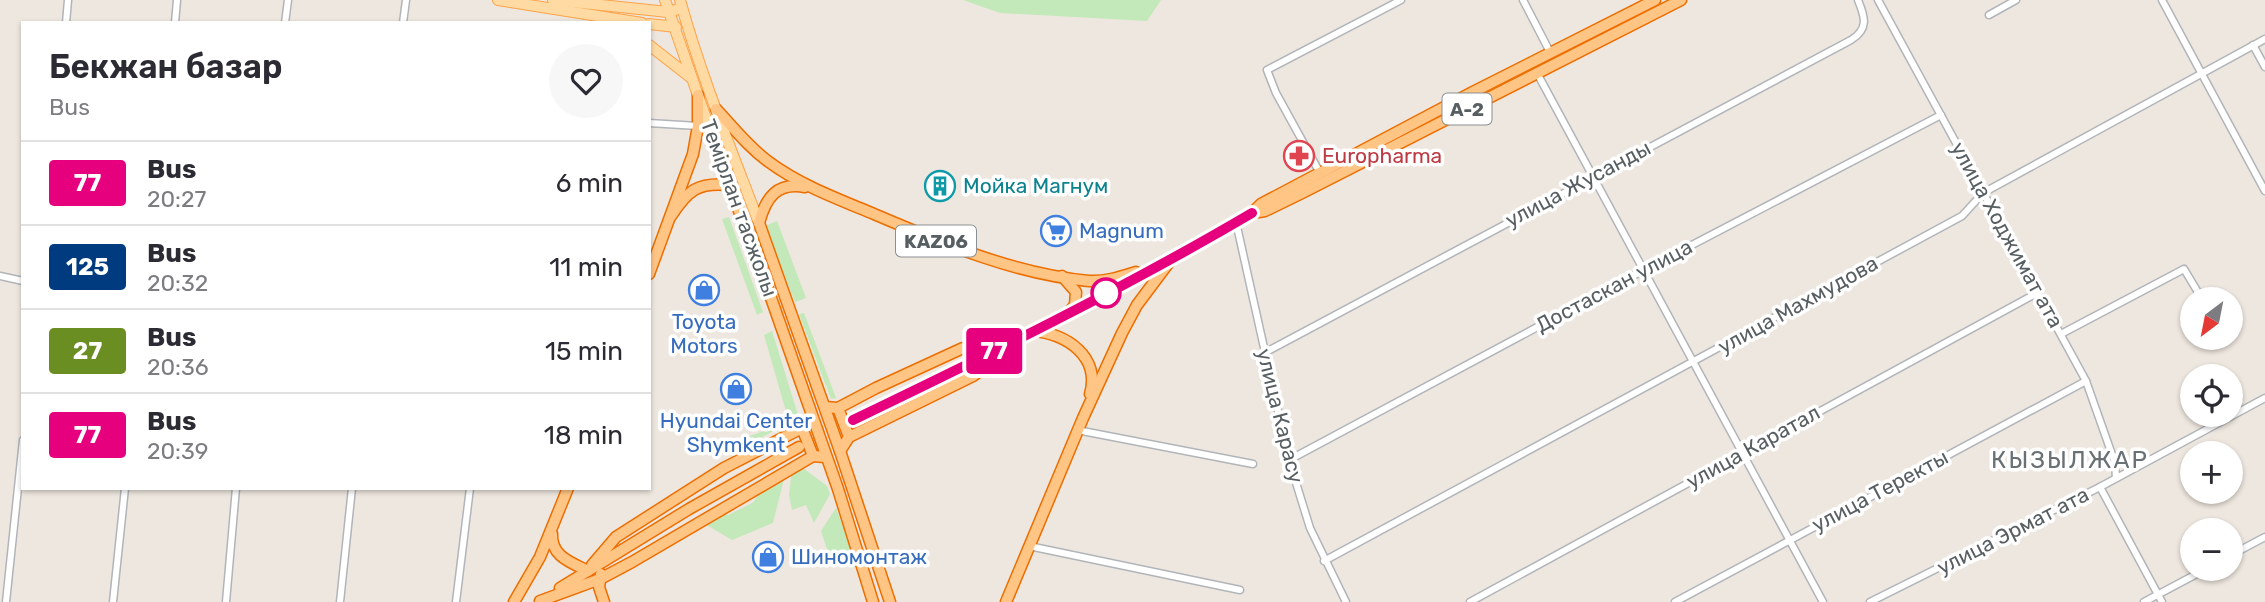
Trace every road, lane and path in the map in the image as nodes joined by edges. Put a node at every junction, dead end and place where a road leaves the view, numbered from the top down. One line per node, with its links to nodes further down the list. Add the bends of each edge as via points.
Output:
1 (68, 0): 20 (street)
2 (177, 0): 21 (street)
3 (288, 0): 22 (street)
4 (406, 0): 23 (street)
5 (498, 0): 18 (main road)
6 (553, 0): 17 (main road)
7 (665, 0): 17 (main road, Темірлан тасжолы)
8 (1401, 0): 42 (street, via 1267,70)
9 (1523, 0): 32 (street)
10 (1655, 0): 32 (highway, A-2)
11 (1681, 0): 34 (highway, A-2)
12 (1858, 0): 43 (street, улица Жусанды, via 1865,19 1858,35)
13 (1878, 0): 39 (street, улица Ходжимат ата)
14 (2016, 0): 19 (street)
15 (2162, 0): 35 (street)
16 (681, 4): 17 (main road); 27 (main road, Темірлан тасжолы)
17 (668, 12): 28 (main road, Темірлан тасжолы)
18 (590, 15): 24 (main road); 25 (main road)
19 (1989, 15)
20 (66, 21)
21 (175, 21)
22 (285, 21)
23 (403, 21)
24 (604, 21)
25 (629, 21)
26 (651, 24): 28 (main road)
27 (687, 26): 28 (main road); 38 (main road, Темірлан тасжолы)
28 (673, 27): 36 (main road, Темірлан тасжолы)
29 (2265, 38): 30 (street, улица Махмудова)
30 (2253, 45): 33 (street); 35 (street, улица Махмудова)
31 (651, 47): 36 (main road)
32 (1551, 54): 42 (highway, A-2)
33 (2265, 67)
34 (1537, 73): 43 (street); 48 (highway, A-2)
35 (2202, 73): 46 (street); 47 (street, улица Махмудова)
36 (694, 80): 37 (main road, Темірлан тасжолы)
37 (698, 95): 41 (highway); 44 (main road, Темірлан тасжолы)
38 (716, 108): 45 (highway, via 752,149); 51 (main road, Темірлан тасжолы)
39 (1941, 115): 47 (street, улица Ходжимат ата); 54 (street, Достаскан улица)
40 (651, 124): 41 (street)
41 (698, 126): 49 (highway)
42 (1321, 174): 48 (highway, A-2)
43 (1593, 176): 54 (street); 63 (street, улица Жусанды)
44 (729, 185): 49 (highway, via 706,184 692,190); 69 (highway, Темірлан тасжолы)
45 (815, 189): 51 (highway, KАZ06, via 783,188 764,205); 56 (highway, KАZ06, via 944,244)
46 (2265, 191)
47 (1983, 193): 59 (street, улица Ходжимат ата); 64 (street, улица Махмудова, via 1962,216)
48 (1282, 198): 50 (highway, A-2, via 1265,211)
49 (671, 216): 53 (highway)
50 (1236, 222): 52 (highway, A-2); 63 (street, улица Карасу)
51 (759, 223): 67 (highway, Темірлан тасжолы)
52 (1171, 259): 56 (highway, via 1104,281); 60 (highway, A-2); 70 (highway, via 1137,305)
53 (651, 269)
54 (1644, 270): 64 (street); 81 (street, Достаскан улица)
55 (0, 276): 57 (street)
56 (1062, 276): 60 (highway, via 1076,292 1075,305)
57 (21, 281)
58 (2195, 287): 62 (street, via 2184,269)
59 (2036, 293): 62 (street, улица Ходжимат ата); 77 (street, улица Каратал)
60 (1067, 314): 61 (highway)
61 (1035, 331): 68 (highway, via 963,348); 70 (highway, via 1066,341 1086,357 1092,385); 71 (highway); 74 (highway, via 973,376)
62 (2061, 334): 65 (street, улица Ходжимат ата)
63 (1264, 353): 81 (street, улица Карасу)
64 (1693, 362): 77 (street); 95 (street, улица Махмудова)
65 (2086, 381): 83 (street, улица Ходжимат ата); 92 (street, улица Теректы)
66 (2265, 398): 83 (street, улица Эрмат ата)
67 (825, 407): 68 (highway); 76 (highway, Темірлан тасжолы)
68 (838, 408): 74 (highway)
69 (811, 418): 72 (highway); 79 (highway, Темірлан тасжолы)
70 (1083, 418): 73 (highway)
71 (853, 420)
72 (802, 428): 78 (highway); 97 (highway, via 724,468 616,537)
73 (1077, 430): 82 (street); 93 (highway)
74 (849, 437): 76 (highway)
75 (799, 447): 96 (highway)
76 (840, 451): 111 (highway, Темірлан тасжолы)
77 (1741, 453): 92 (street); 114 (street, улица Каратал)
78 (813, 456): 79 (highway); 98 (highway)
79 (825, 457): 102 (highway, Темірлан тасжолы)
80 (21, 459): 104 (street)
81 (1289, 460): 95 (street, улица Карасу)
82 (1253, 464)
83 (2116, 478): 84 (street, улица Эрмат ата)
84 (2100, 487): 101 (street); 117 (street, улица Эрмат ата)
85 (125, 490): 105 (street)
86 (236, 490): 106 (street)
87 (352, 490): 107 (street)
88 (470, 490): 108 (street)
89 (567, 490): 90 (highway)
90 (553, 528): 97 (highway, via 551,537 558,554); 109 (highway)
91 (2265, 537): 94 (street)
92 (1789, 539): 115 (street, улица Теректы); 116 (street)
93 (1029, 546): 100 (street); 112 (highway)
94 (2243, 549)
95 (1325, 561): 113 (street, улица Карасу)
96 (603, 563): 97 (highway); 98 (highway)
97 (588, 571): 103 (highway)
98 (600, 579): 103 (highway); 110 (highway)
99 (2184, 581): 101 (street)
100 (1240, 590)
101 (2158, 595): 118 (street); 119 (street)
102 (870, 599)
103 (539, 601)
104 (6, 602)
105 (113, 602)
106 (226, 602)
107 (340, 602)
108 (456, 602)
109 (514, 602)
110 (604, 602)
111 (890, 602)
112 (1006, 602)
113 (1346, 602)
114 (1470, 602)
115 (1675, 602)
116 (1823, 602)
117 (1870, 602)
118 (2144, 602)
119 (2162, 602)

